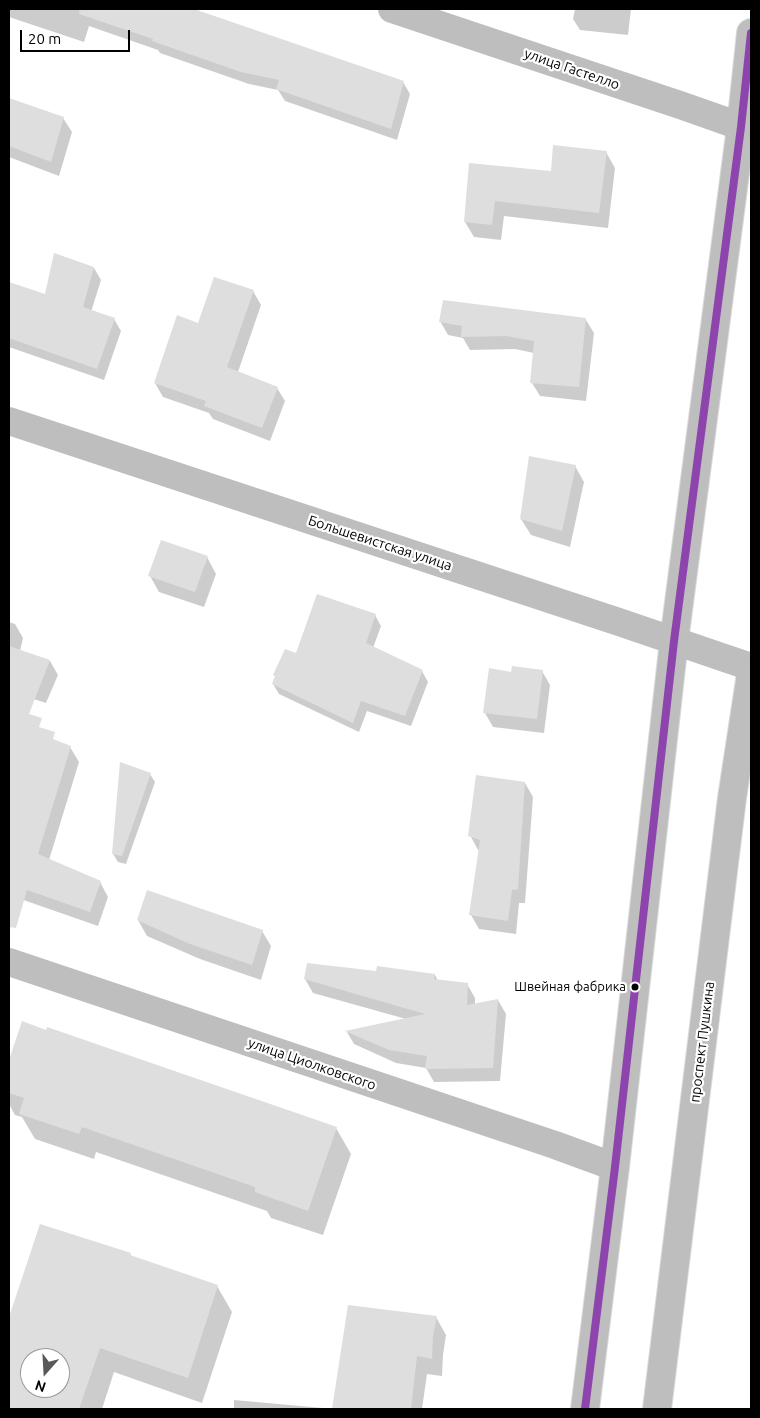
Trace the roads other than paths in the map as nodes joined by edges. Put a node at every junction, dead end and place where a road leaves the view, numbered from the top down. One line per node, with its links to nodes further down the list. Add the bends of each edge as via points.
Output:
1 (392, 9): 3 (main road, улица Гастелло)
2 (751, 33): 3 (main road)
3 (746, 129): 5 (main road)
4 (9, 421): 5 (main road, Большевистская улица)
5 (674, 641): 6 (main road, Большевистская улица); 9 (main road)
6 (751, 667)
7 (751, 674): 11 (main road, проспект Пушкина, via 732,798)
8 (9, 962): 9 (main road, улица Циолковского)
9 (615, 1167): 10 (main road)
10 (585, 1409)
11 (657, 1409)

